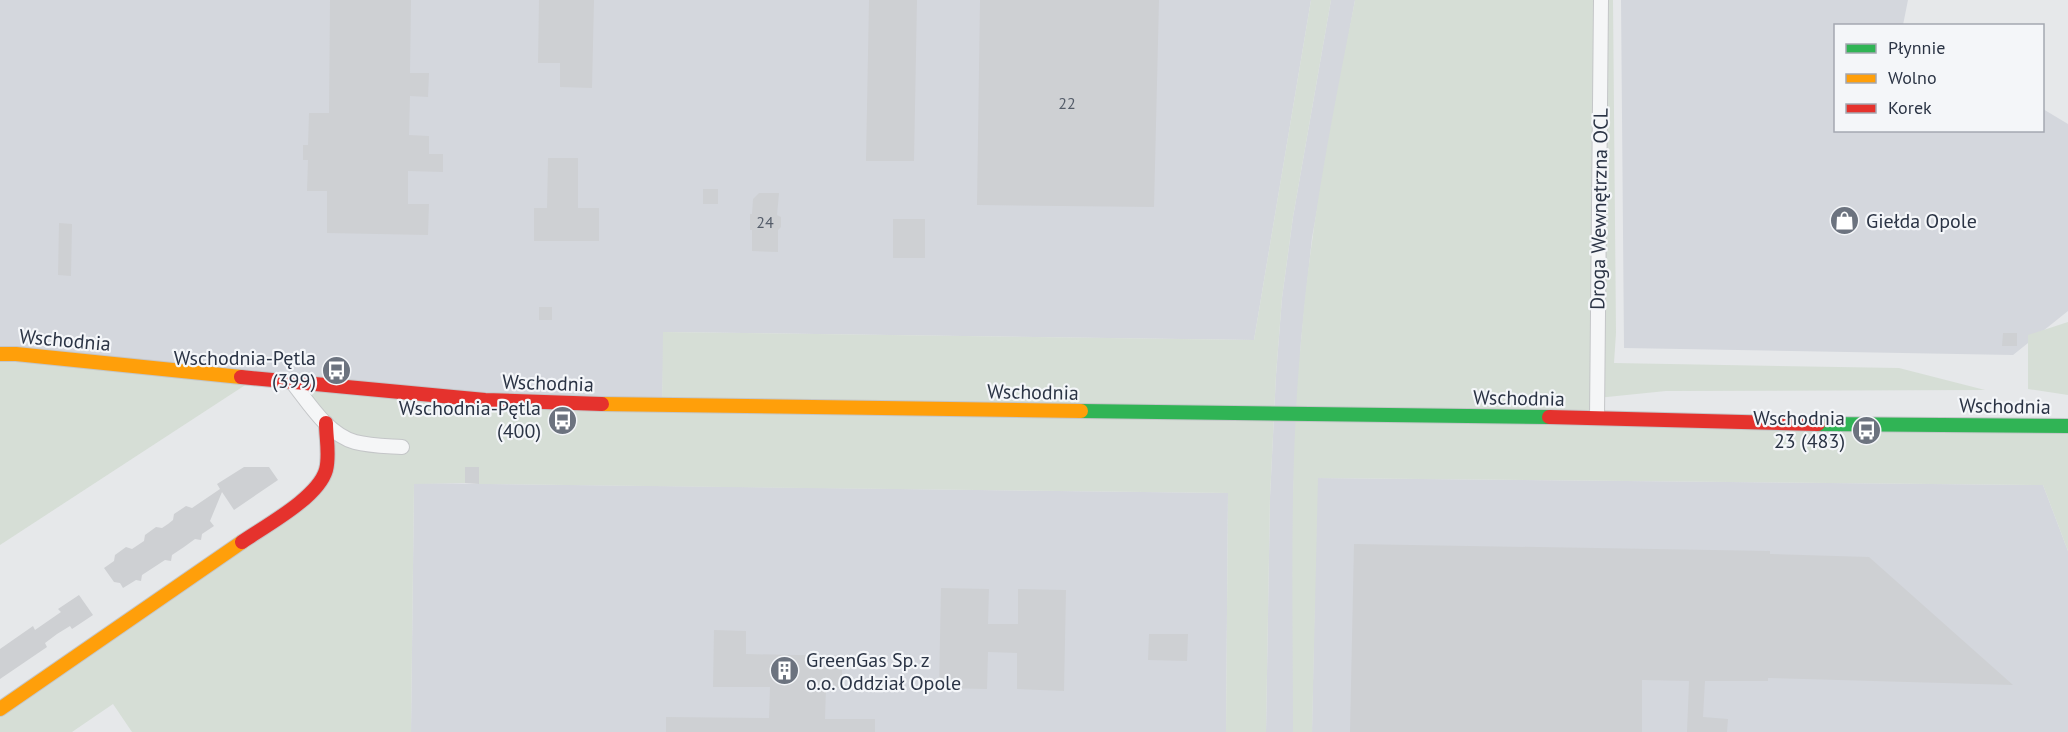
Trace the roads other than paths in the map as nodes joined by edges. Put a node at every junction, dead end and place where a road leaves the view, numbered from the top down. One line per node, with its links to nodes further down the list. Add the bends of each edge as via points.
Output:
1 (1601, 0): 4 (street, Droga Wewnętrzna OCL)
2 (0, 354): 3 (street, Wschodnia)
3 (292, 382): 4 (street, Wschodnia, via 574,404); 5 (street)
4 (1597, 418): 6 (street, Wschodnia)
5 (326, 423): 7 (street, via 358,443); 8 (street, via 327,472 320,486)
6 (2068, 426)
7 (402, 447)
8 (0, 709)

